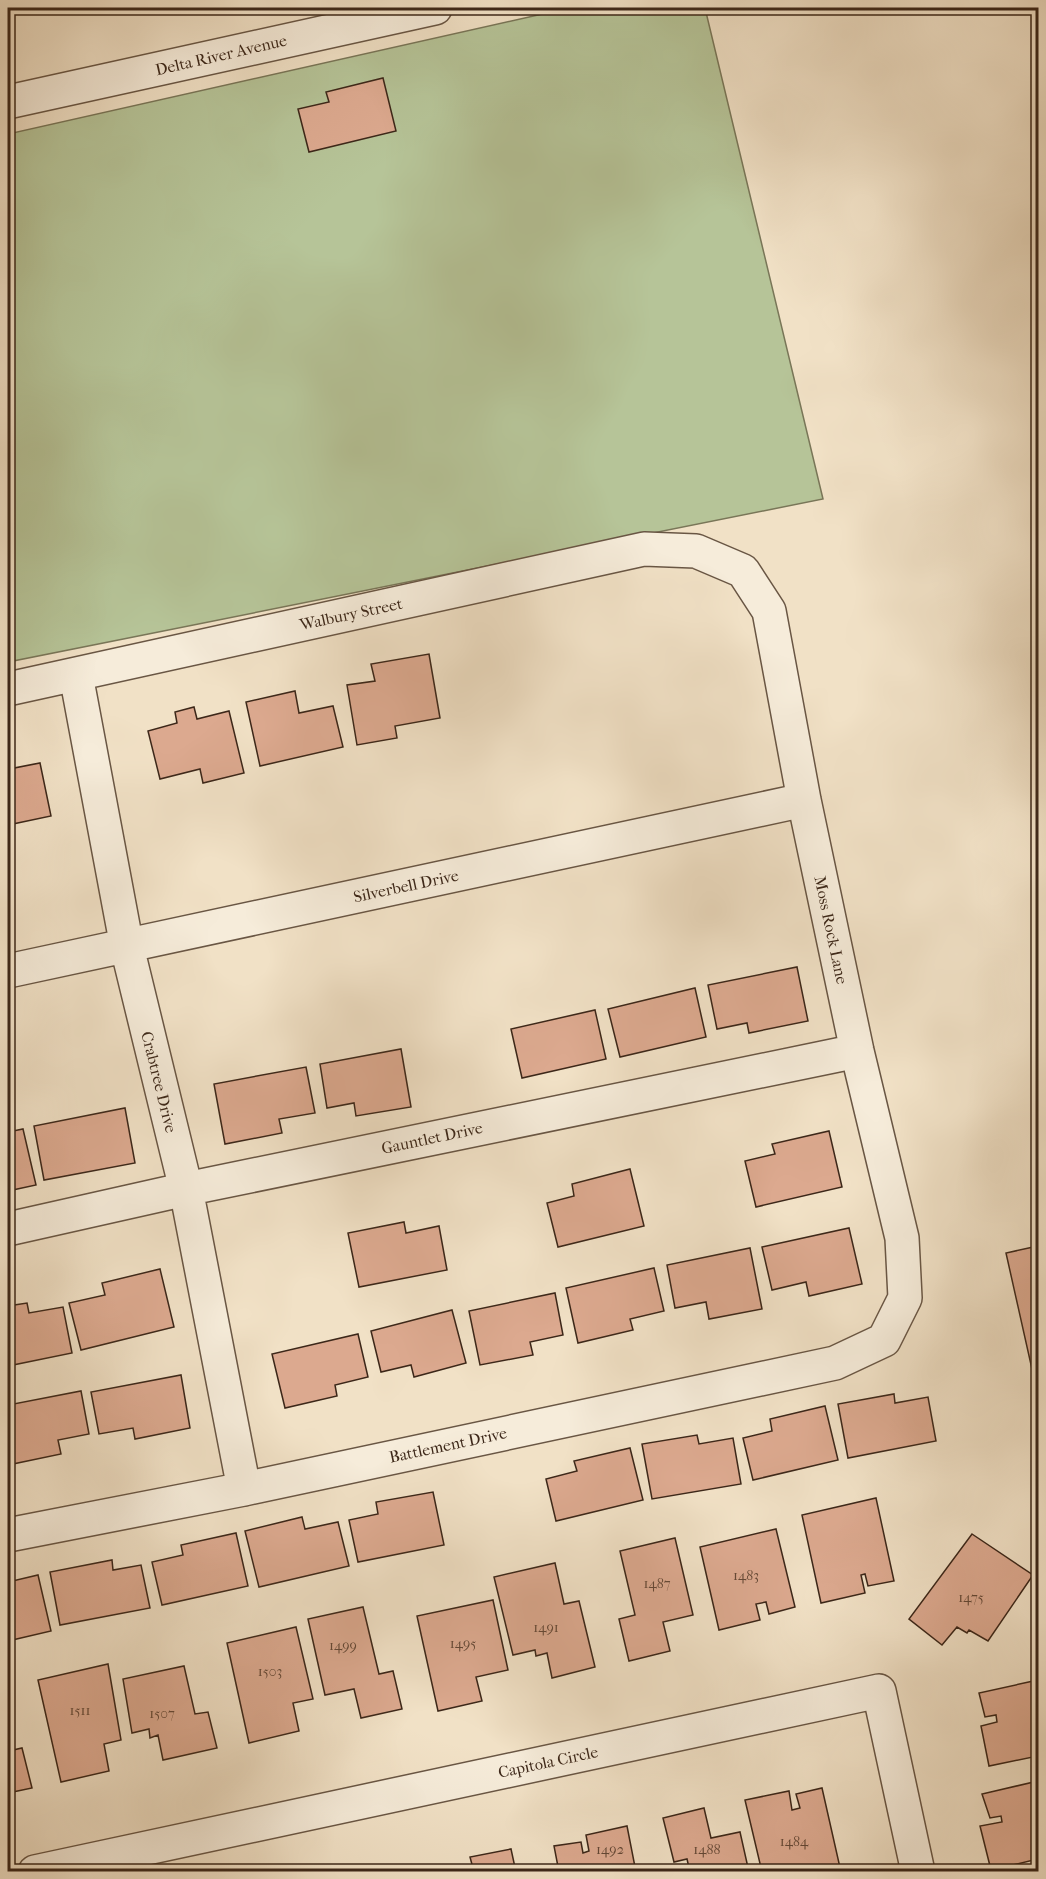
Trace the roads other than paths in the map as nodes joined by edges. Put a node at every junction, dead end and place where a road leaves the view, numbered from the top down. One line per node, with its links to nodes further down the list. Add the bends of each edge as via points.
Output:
1 (435, 8): 2 (street, Delta River Avenue)
2 (326, 19): 3 (street, Delta River Avenue)
3 (8, 102)
4 (696, 551): 5 (street, Walbury Street, via 644,549); 7 (street, Moss Rock Lane, via 743,571 769,611)
5 (76, 675): 6 (street, Walbury Street); 8 (street, Crabtree Drive)
6 (8, 689)
7 (804, 800): 8 (street, Silverbell Drive); 10 (street, Moss Rock Lane)
8 (127, 947): 9 (street, Silverbell Drive); 11 (street, Crabtree Drive)
9 (8, 971)
10 (857, 1051): 11 (street, Gauntlet Drive); 13 (street, Moss Rock Lane, via 902,1238 905,1298)
11 (186, 1189): 12 (street, Gauntlet Drive); 14 (street, Crabtree Drive)
12 (8, 1229)
13 (884, 1340): 14 (street, Battlement Drive, via 835,1363)
14 (244, 1488): 15 (street, Battlement Drive)
15 (8, 1535)
16 (35, 1872): 17 (street, Capitola Circle, via 879,1690)
17 (918, 1872)

